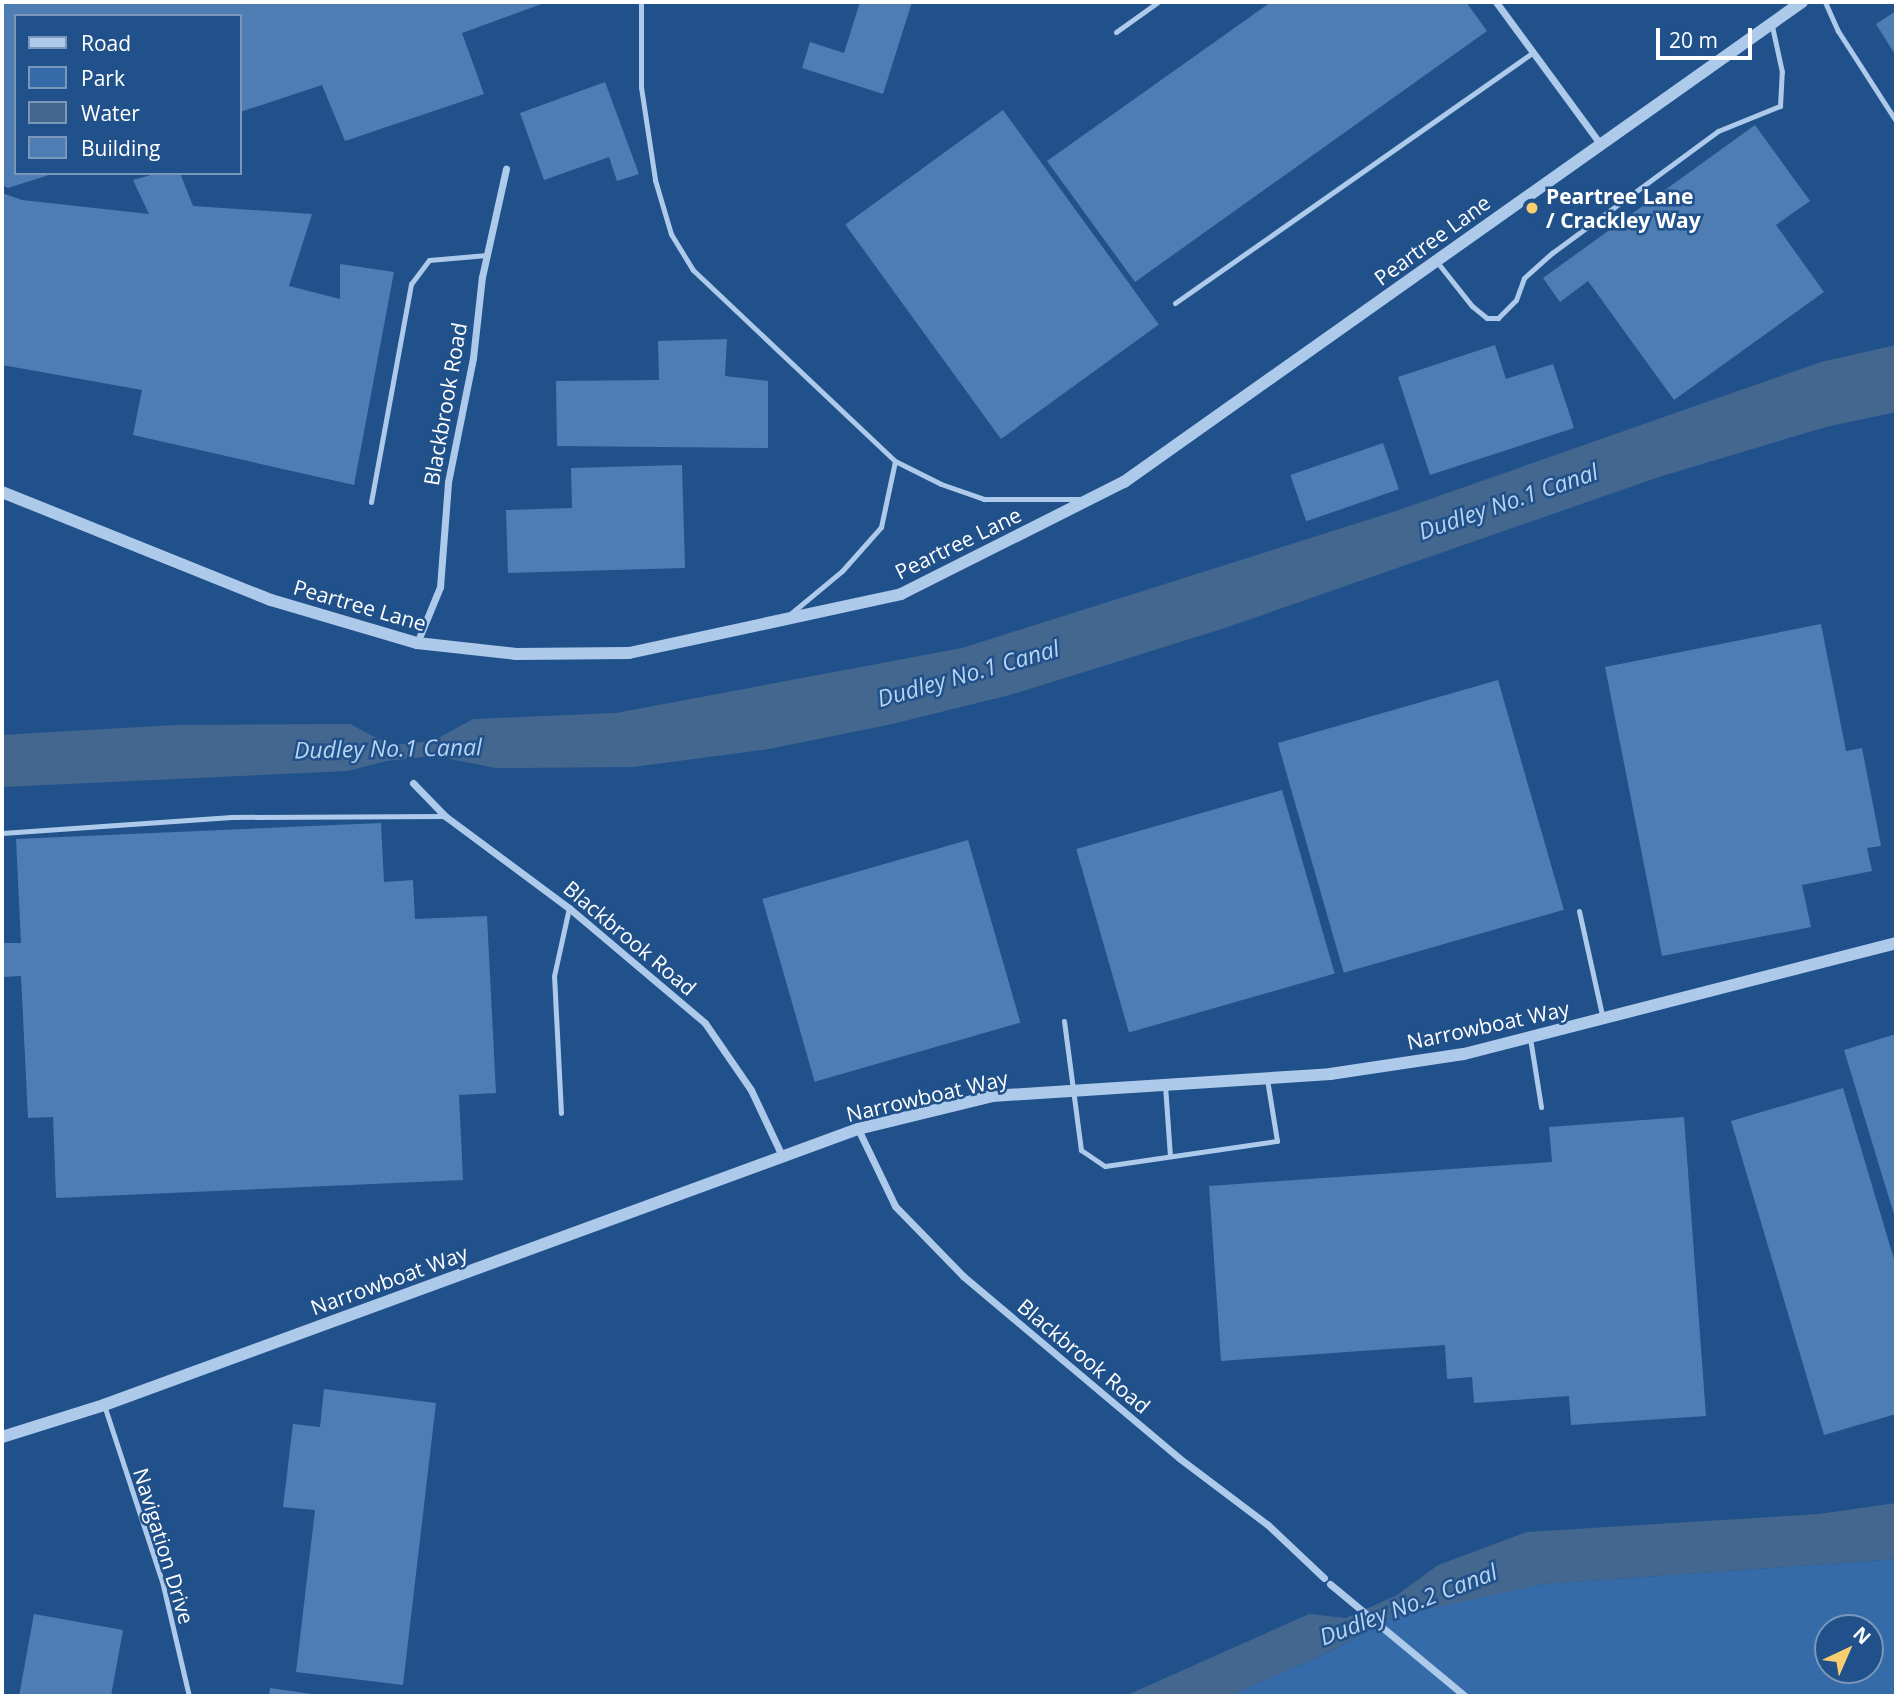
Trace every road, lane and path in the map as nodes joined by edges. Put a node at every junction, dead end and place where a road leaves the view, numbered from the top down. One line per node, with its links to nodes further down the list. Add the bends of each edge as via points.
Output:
1 (640, 2): 15 (lane, via 641,87 655,180 671,234 693,270)
2 (1158, 2): 7 (lane)
3 (1496, 2): 8 (street)
4 (1802, 2): 6 (street, Peartree Lane)
5 (1825, 2): 9 (lane, via 1838,31)
6 (1772, 23): 10 (street, Peartree Lane); 13 (lane, via 1782,72 1780,106 1718,131 1552,253 1524,278 1516,300 1498,318 1487,318 1472,306)
7 (1116, 32)
8 (1533, 52): 10 (street); 14 (lane)
9 (1896, 121)
10 (1599, 142): 13 (street, Peartree Lane)
11 (506, 169): 12 (street, Blackbrook Road)
12 (487, 255): 18 (lane, via 429,260 411,284); 20 (street, Blackbrook Road, via 448,482 440,587)
13 (1436, 261): 17 (street, Peartree Lane, via 1210,425 1124,482)
14 (1175, 303)
15 (895, 461): 17 (lane, via 984,499); 19 (lane, via 881,527 842,571)
16 (2, 492): 20 (street, Peartree Lane, via 271,600)
17 (1087, 499): 19 (street, Peartree Lane, via 901,594)
18 (371, 502)
19 (778, 623): 20 (street, Peartree Lane, via 629,653 516,654)
20 (417, 643)
21 (413, 783): 22 (street, Blackbrook Road)
22 (445, 816): 23 (lane, via 231,817); 24 (street, Blackbrook Road)
23 (2, 833)
24 (569, 908): 34 (lane, via 554,976); 36 (street, Blackbrook Road, via 705,1023 751,1090)
25 (1579, 911): 27 (lane)
26 (1896, 943): 27 (street, Narrowboat Way)
27 (1602, 1019): 29 (street, Narrowboat Way)
28 (1064, 1021): 32 (lane)
29 (1530, 1038): 30 (street, Narrowboat Way, via 1451,1056 1330,1074); 33 (lane)
30 (1267, 1078): 31 (street, Narrowboat Way); 37 (lane, via 1277,1141)
31 (1165, 1085): 32 (street, Narrowboat Way); 37 (lane)
32 (1076, 1091): 35 (street, Narrowboat Way, via 992,1096); 37 (lane, via 1081,1150 1105,1166)
33 (1541, 1107)
34 (561, 1113)
35 (858, 1129): 36 (street, Narrowboat Way); 41 (street, Blackbrook Road, via 895,1206 963,1276 1179,1458 1268,1525 1401,1646)
36 (782, 1156): 38 (street, Narrowboat Way)
37 (1170, 1156)
38 (104, 1405): 39 (street, Narrowboat Way); 40 (lane, Navigation Drive, via 162,1581)
39 (2, 1437)
40 (189, 1696)
41 (1465, 1696)

